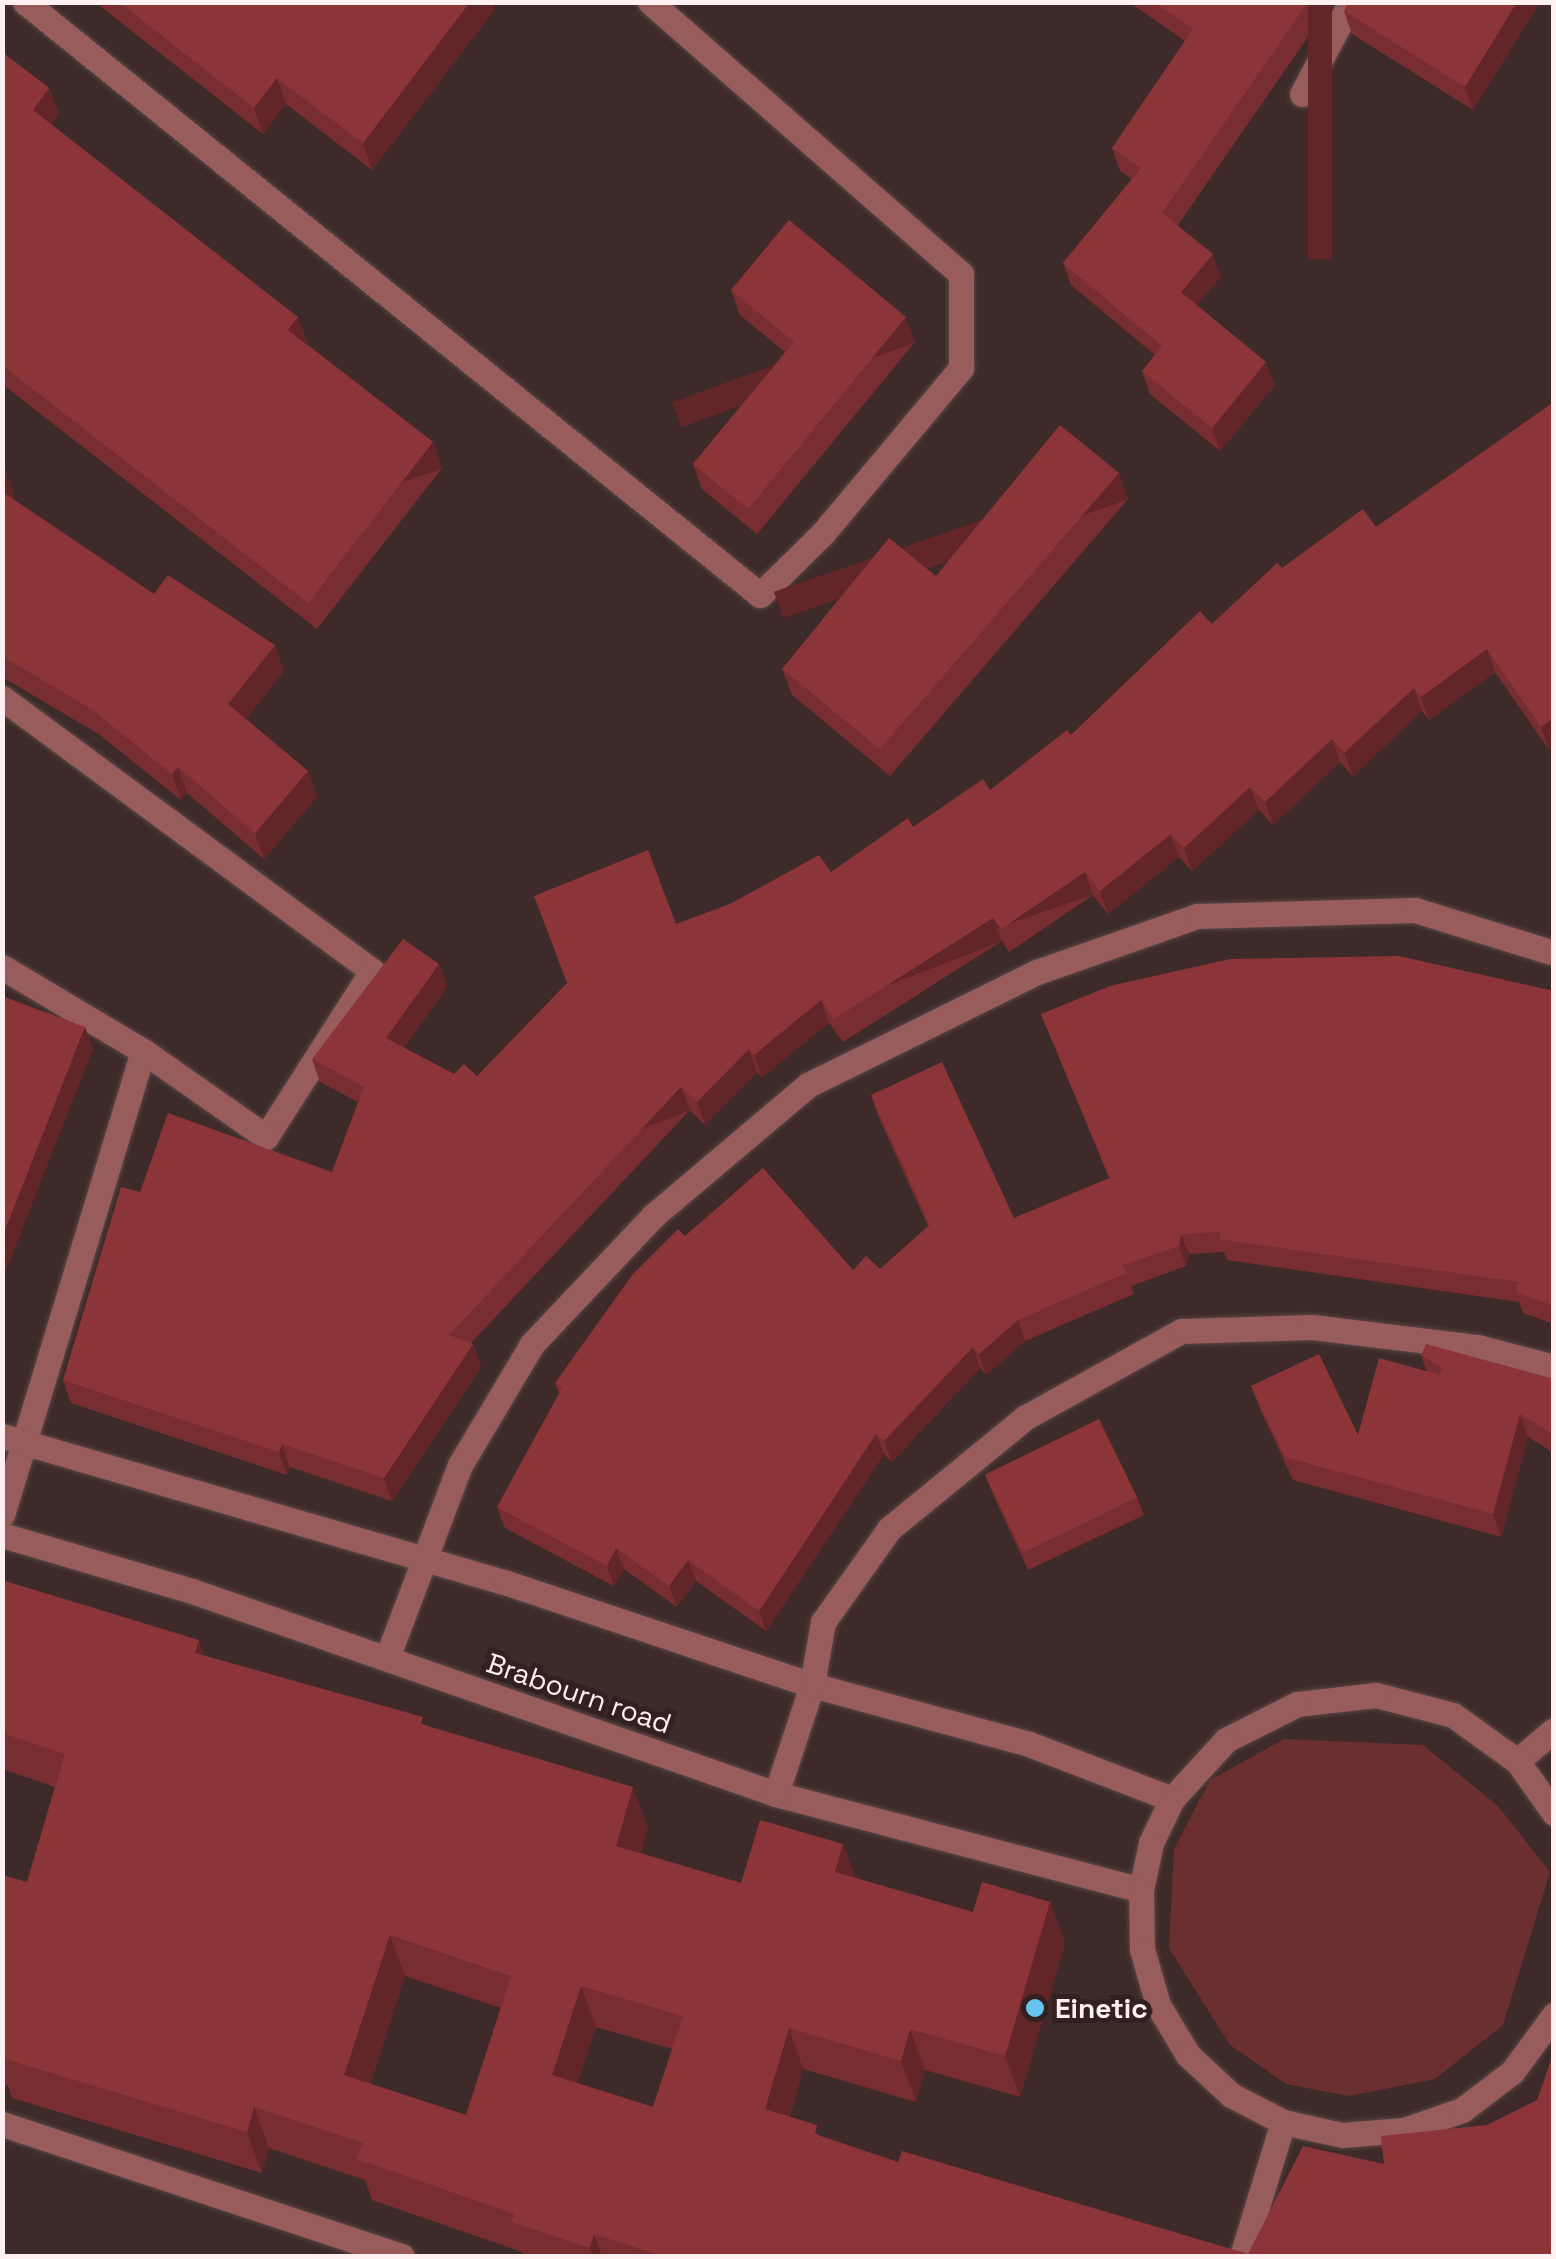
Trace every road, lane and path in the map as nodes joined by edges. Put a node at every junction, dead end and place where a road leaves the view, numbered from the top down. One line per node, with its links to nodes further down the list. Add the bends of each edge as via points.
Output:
1 (25, 2): 2 (street, via 760,596 824,532 961,368 961,274)
2 (650, 2)
3 (1352, 2): 4 (street)
4 (1302, 94)
5 (2, 698): 8 (street, via 372,971 266,1137)
6 (1554, 954): 13 (street, via 1416,910 1197,916 1037,972 808,1085 653,1216 532,1344 460,1465)
7 (2, 967): 8 (street)
8 (143, 1051): 10 (street)
9 (1554, 1367): 15 (street, via 1478,1347 1312,1327 1180,1331 1026,1417 890,1529 823,1622)
10 (13, 1439): 11 (street); 13 (street)
11 (2, 1514)
12 (2, 1535): 14 (street, Brabourn road)
13 (421, 1558): 14 (street); 15 (street)
14 (387, 1658): 18 (street, Brabourn road)
15 (812, 1685): 18 (street); 19 (street, via 1029,1744)
16 (1554, 1730): 17 (street)
17 (1518, 1761): 19 (street, via 1453,1714 1376,1695 1297,1704 1226,1740); 20 (street)
18 (776, 1794): 21 (street, Brabourn road)
19 (1172, 1800): 21 (street)
20 (1554, 1813)
21 (1141, 1890): 23 (street, via 1142,1949 1158,2005 1178,2038 1231,2095)
22 (1554, 2015): 23 (street, via 1512,2072 1462,2110 1373,2133 1342,2135)
23 (1283, 2122): 26 (street)
24 (2, 2124): 25 (street)
25 (402, 2256)
26 (1242, 2256)

